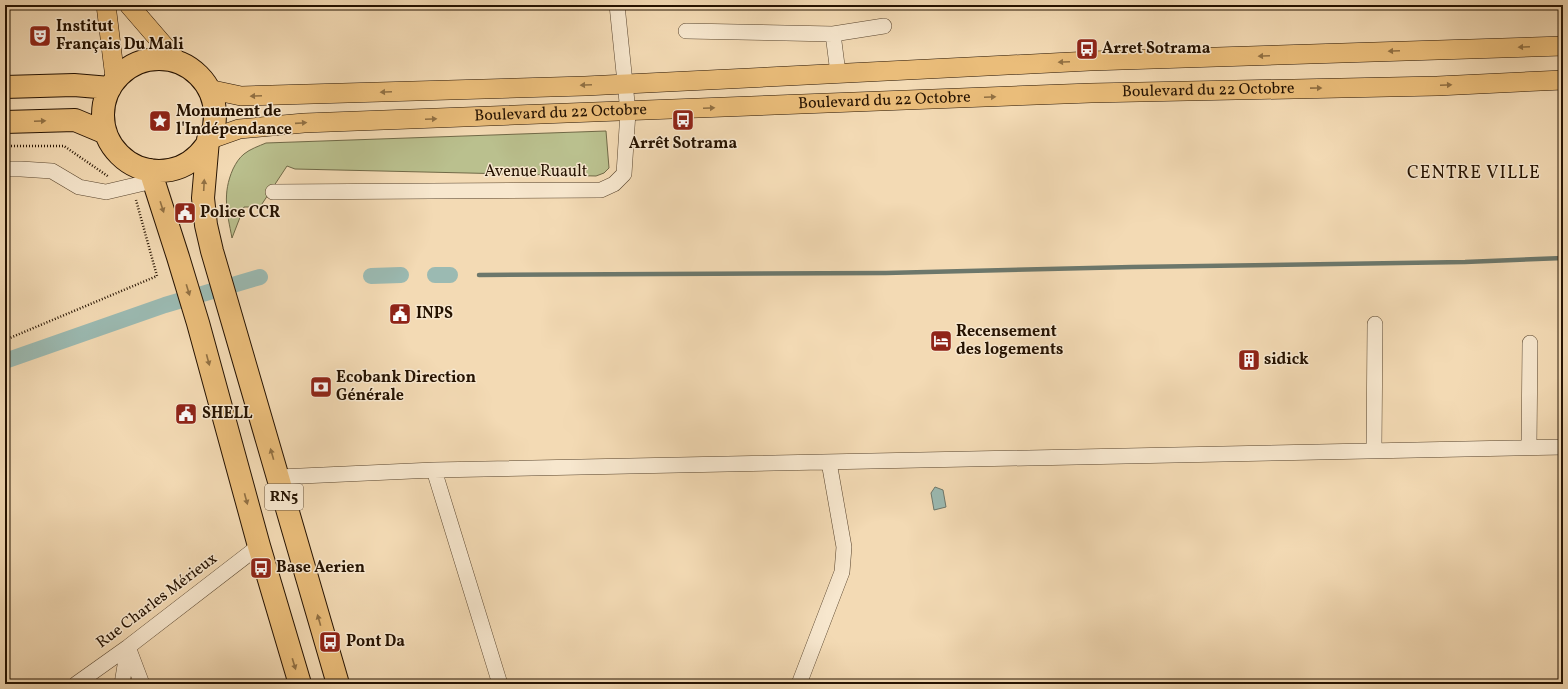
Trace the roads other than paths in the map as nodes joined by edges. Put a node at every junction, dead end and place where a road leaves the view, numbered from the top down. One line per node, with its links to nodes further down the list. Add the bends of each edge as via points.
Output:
1 (106, 5): 11 (main road)
2 (129, 5): 8 (main road)
3 (617, 5): 12 (street, Avenue Ruault)
4 (884, 26): 6 (street)
5 (686, 31): 6 (street)
6 (833, 34): 9 (street)
7 (1563, 46): 9 (main road, Boulevard du 22 Octobre, one-way to 9, via 1098,61)
8 (179, 63): 11 (highway, via 149,60 130,65); 14 (highway, via 196,73)
9 (838, 73): 12 (main road, Boulevard du 22 Octobre)
10 (1563, 80): 15 (main road, Boulevard du 22 Octobre, one-way to 10, via 1091,93 1437,86)
11 (113, 83): 13 (highway); 17 (highway, via 104,102 103,118)
12 (625, 84): 14 (main road, Boulevard du 22 Octobre, one-way to 14, via 242,96); 15 (street, Avenue Ruault)
13 (5, 87)
14 (208, 89): 18 (highway, via 215,115)
15 (628, 112): 18 (main road, Boulevard du 22 Octobre, one-way to 15, via 239,129 304,123); 21 (street, Avenue Ruault, via 624,174 614,184 601,190)
16 (5, 122): 17 (highway, one-way to 17, via 76,120)
17 (106, 133): 20 (highway, via 112,147 123,158)
18 (208, 140): 20 (highway, via 198,154 184,165); 29 (highway, RN5, one-way to 18, via 206,225 203,198)
19 (5, 169): 20 (street, via 52,171 79,187 106,192 125,188)
20 (152, 176): 30 (highway, RN5, one-way to 30, via 198,323)
21 (273, 192)
22 (1375, 324): 26 (street)
23 (1530, 343): 24 (street)
24 (1529, 447): 25 (street); 26 (street)
25 (1563, 447)
26 (1374, 450): 27 (street)
27 (829, 462): 28 (street); 38 (street, via 844,547 842,572)
28 (434, 470): 29 (street); 37 (street)
29 (279, 477): 36 (highway, RN5, one-way to 29)
30 (259, 546): 31 (street, Rue Charles Mérieux); 35 (highway, RN5, one-way to 35)
31 (128, 647): 32 (street, Rue Charles Mérieux); 33 (street); 34 (street)
32 (76, 684)
33 (122, 684)
34 (142, 684)
35 (300, 684)
36 (338, 684)
37 (500, 684)
38 (799, 684)

